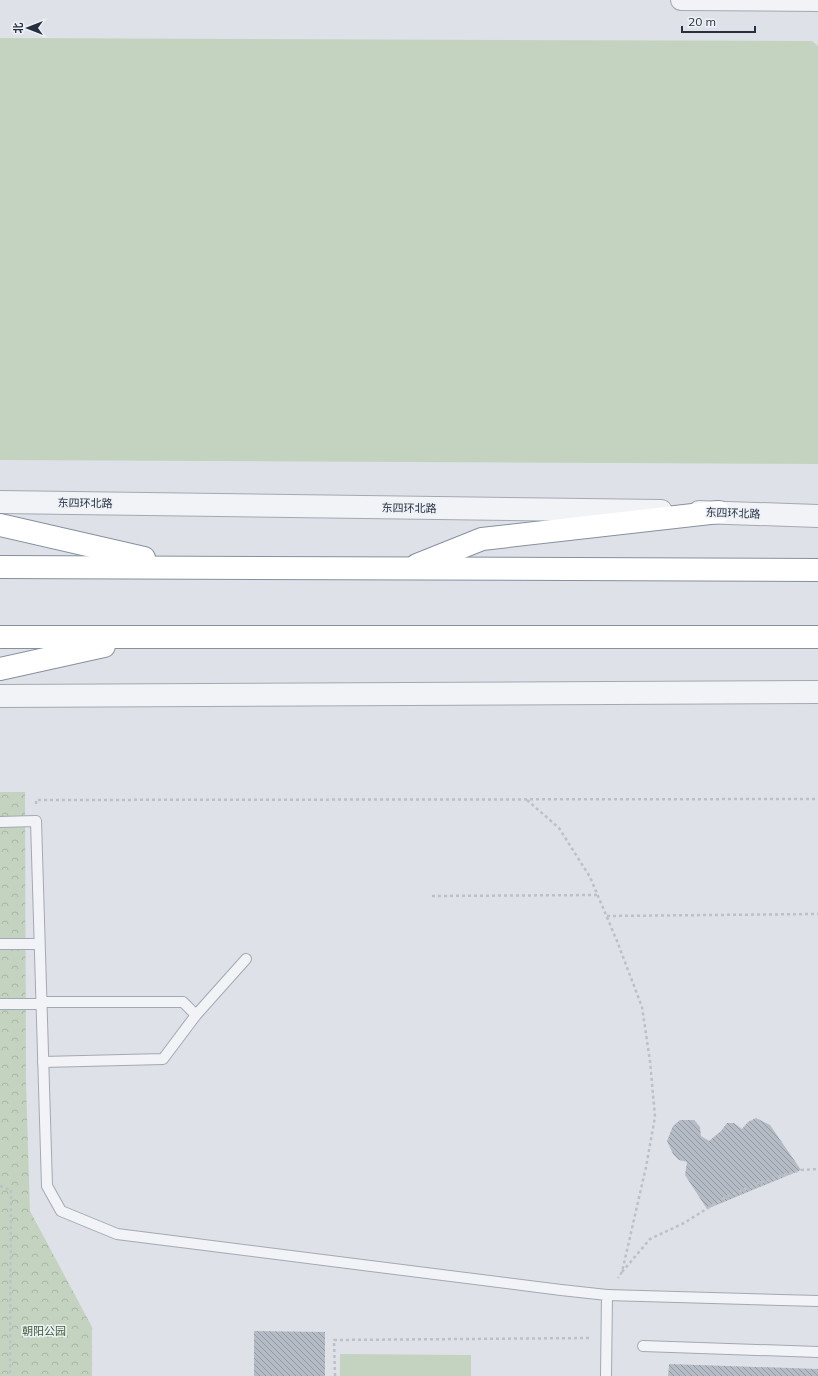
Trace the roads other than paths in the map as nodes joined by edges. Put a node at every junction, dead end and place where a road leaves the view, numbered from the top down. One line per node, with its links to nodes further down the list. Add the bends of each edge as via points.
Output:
1 (681, 0): 2 (street)
2 (818, 1)
3 (0, 502): 4 (street, 东四环北路)
4 (719, 512): 5 (street, 东四环北路); 9 (highway, via 482,539)
5 (818, 516)
6 (0, 525): 8 (highway)
7 (0, 567): 8 (highway)
8 (182, 567): 9 (highway)
9 (407, 569): 10 (highway)
10 (818, 570)
11 (0, 637): 12 (highway)
12 (144, 637): 13 (highway); 14 (highway)
13 (818, 637)
14 (0, 669)
15 (818, 692): 16 (street)
16 (0, 696)
17 (0, 822): 19 (lane, via 36,821)
18 (0, 944): 19 (lane)
19 (39, 944): 21 (lane)
20 (246, 959): 23 (lane)
21 (41, 1002): 22 (lane); 23 (lane, via 183,1002); 24 (lane)
22 (0, 1004)
23 (196, 1015): 24 (lane, via 163,1059)
24 (43, 1062): 25 (lane, via 47,1186 61,1211 68,1214 117,1234)
25 (607, 1295): 26 (lane); 29 (lane)
26 (818, 1301)
27 (643, 1346): 28 (lane)
28 (818, 1352)
29 (606, 1376)

